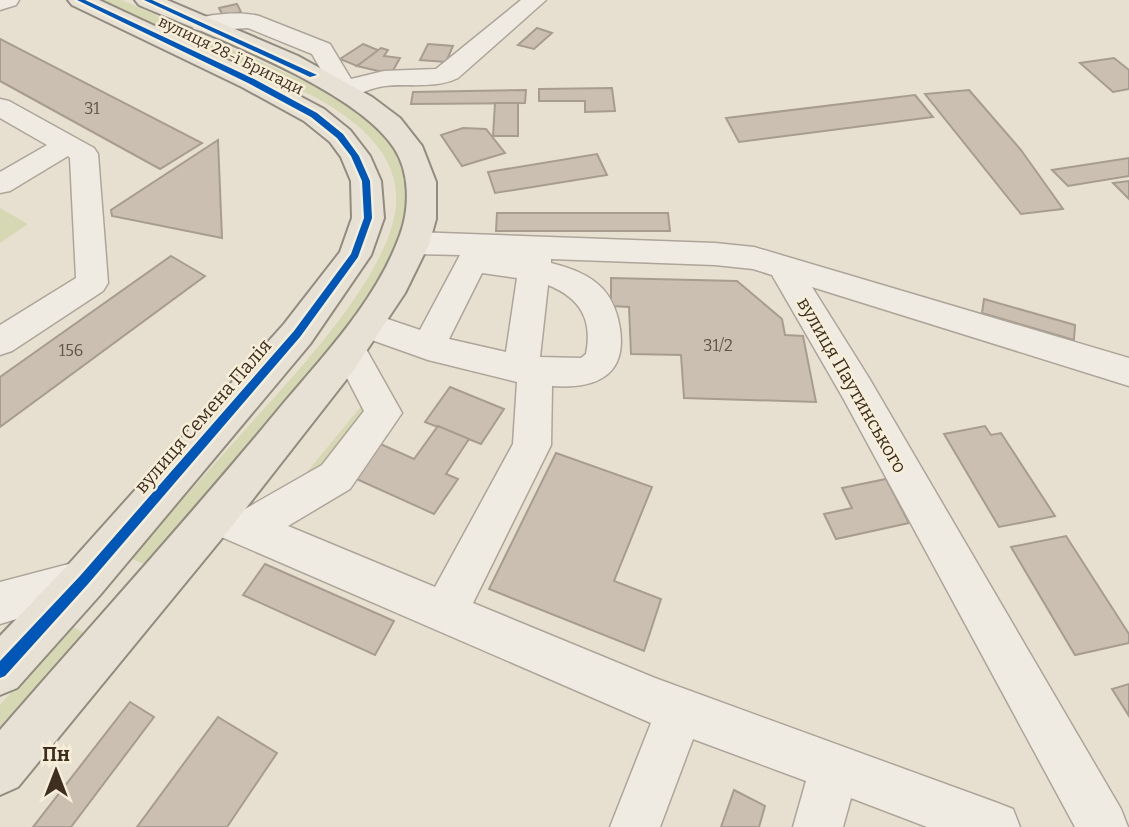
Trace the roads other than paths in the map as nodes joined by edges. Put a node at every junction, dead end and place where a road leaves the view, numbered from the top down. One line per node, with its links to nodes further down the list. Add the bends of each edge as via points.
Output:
1 (8, 0): 5 (street)
2 (80, 0): 9 (main road, вулиця 28-ї Бригади, via 314,115 340,136)
3 (147, 0): 6 (main road, вулиця 28-ї Бригади)
4 (535, 0): 6 (street, via 445,76 388,76)
5 (0, 4)
6 (345, 91): 11 (main road, вулиця 28-ї Бригади, via 378,113 406,143 421,174 422,204)
7 (0, 107): 8 (street)
8 (67, 145): 10 (street); 15 (street, via 84,154 92,283)
9 (355, 156): 20 (main road, вулиця Семена Палія, via 369,200 355,255 297,334)
10 (0, 184)
11 (414, 243): 12 (street); 14 (main road)
12 (536, 259): 13 (street, via 715,254); 16 (street, via 472,261); 17 (street); 17 (street, via 592,297 605,342 602,359 591,369 567,373)
13 (783, 267): 18 (street); 31 (street, вулиця Паутинського, via 856,388)
14 (358, 337): 16 (street); 19 (main road); 19 (street, via 384,413 336,477)
15 (0, 342)
16 (428, 347): 17 (street)
17 (528, 370): 23 (street, via 532,445)
18 (1129, 372)
19 (232, 523): 22 (main road); 23 (street)
20 (84, 580): 21 (street); 22 (main road); 24 (main road, вулиця Семена Палія)
21 (0, 603)
22 (135, 608): 27 (main road)
23 (444, 613): 25 (street)
24 (0, 671)
25 (680, 710): 26 (street); 28 (street)
26 (834, 767): 29 (street); 30 (street)
27 (0, 769)
28 (635, 827)
29 (818, 827)
30 (995, 827)
31 (1102, 827)

